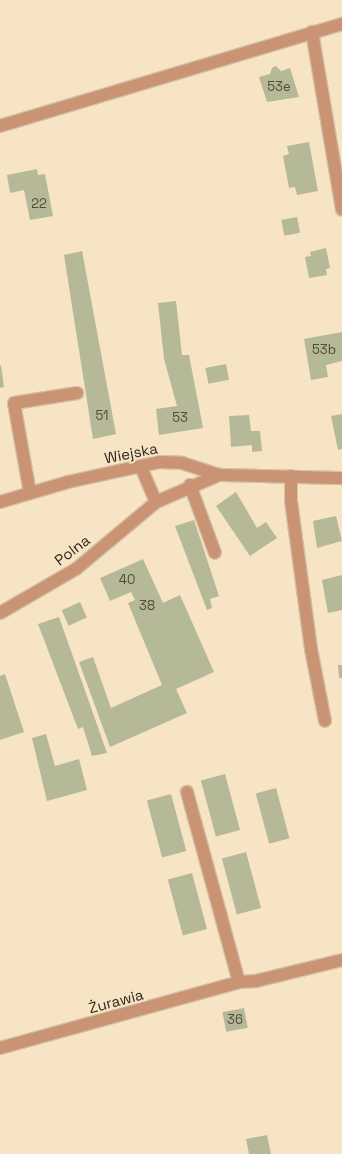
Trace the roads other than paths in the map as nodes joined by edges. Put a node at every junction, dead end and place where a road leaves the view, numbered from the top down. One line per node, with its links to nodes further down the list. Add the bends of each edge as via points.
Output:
1 (342, 24): 2 (street)
2 (312, 32): 3 (street); 4 (street)
3 (0, 126)
4 (342, 209)
5 (77, 393): 11 (street, via 14,403)
6 (141, 467): 7 (street, Wiejska, via 159,462 182,463); 11 (street, Wiejska); 13 (street)
7 (219, 475): 8 (street, Wiejska); 10 (street, Polna)
8 (291, 476): 9 (street, Wiejska); 16 (street, via 291,501 310,641)
9 (342, 478)
10 (190, 485): 13 (street, Polna); 14 (street)
11 (30, 493): 12 (street, Wiejska)
12 (0, 502)
13 (156, 502): 15 (street, Polna, via 76,568)
14 (215, 553)
15 (0, 613)
16 (325, 721)
17 (187, 792): 19 (street)
18 (342, 960): 19 (street, Żurawia, via 256,981)
19 (238, 982): 20 (street, Żurawia)
20 (0, 1048)

